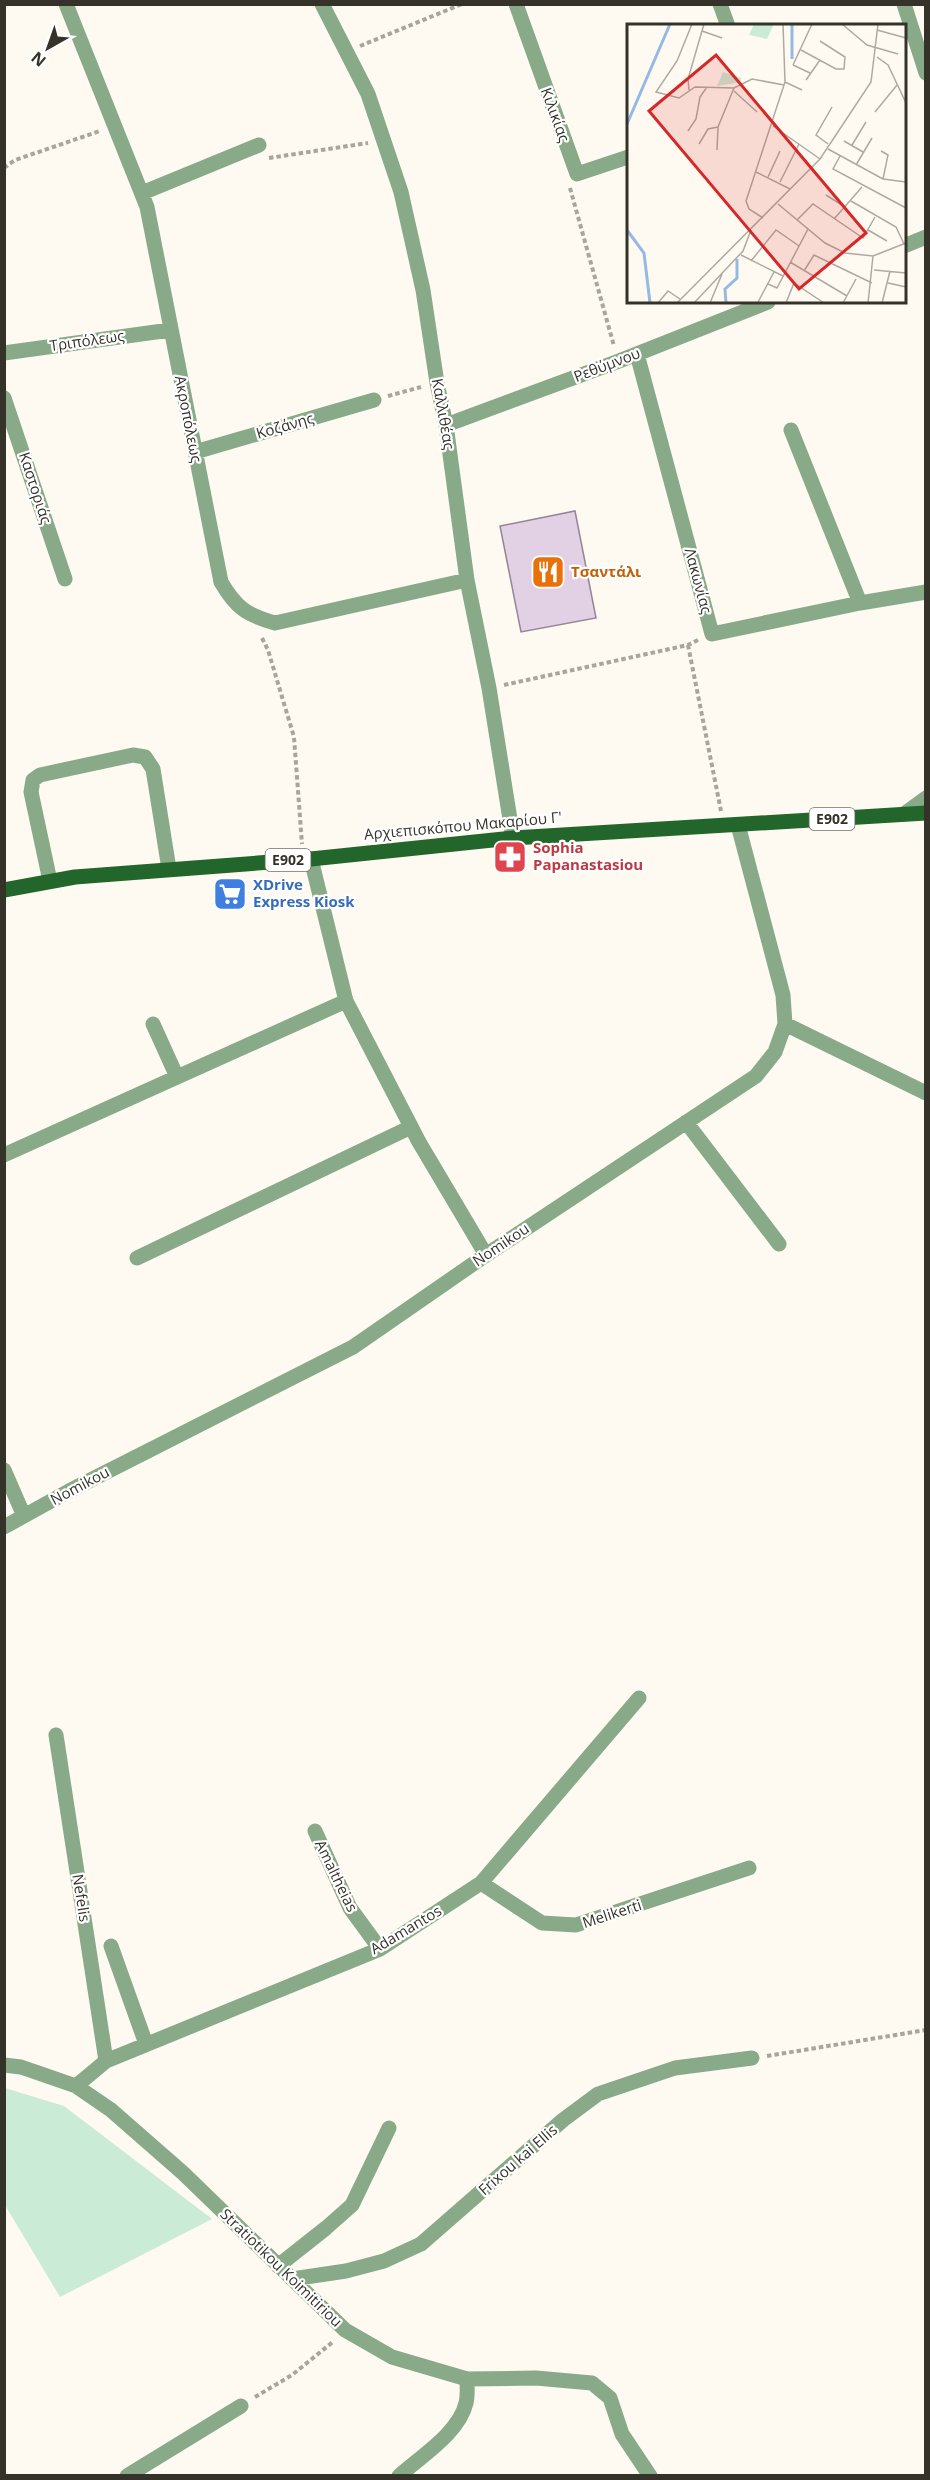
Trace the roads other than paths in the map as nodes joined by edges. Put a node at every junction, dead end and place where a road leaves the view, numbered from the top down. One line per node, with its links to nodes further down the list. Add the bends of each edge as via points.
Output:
1 (66, 4): 10 (street, Ακροπόλεως)
2 (322, 4): 19 (street, Καλλιθέας, via 368,94 401,192 423,290)
3 (516, 4): 9 (street, Κιλικίας, via 577,174)
4 (720, 4): 6 (street)
5 (904, 4): 7 (street)
6 (727, 24)
7 (926, 73)
8 (260, 145): 10 (street)
9 (627, 158)
10 (142, 193): 14 (street, Ακροπόλεως)
11 (926, 237): 12 (street)
12 (906, 245)
13 (765, 303): 16 (street, Ρεθύμνου)
14 (170, 330): 15 (street, Τριπόλεως); 21 (street, Ακροπόλεως)
15 (4, 353)
16 (637, 354): 19 (street, Ρεθύμνου); 25 (street, Λακωνίας, via 712,634)
17 (4, 398): 22 (street, Καστοριάς)
18 (374, 400): 21 (street, Κοζάνης)
19 (446, 425): 23 (street, Καλλιθέας)
20 (791, 430): 25 (street)
21 (195, 452): 23 (street, Ακροπόλεως, via 222,582 232,600 251,616 275,623)
22 (65, 579)
23 (467, 580): 30 (street, Καλλιθέας)
24 (926, 592): 25 (street, Λακωνίας)
25 (860, 603)
26 (926, 798): 28 (street)
27 (926, 813): 28 (main road, Αρχιεπισκόπου Μακαρίου Γ' / E902)
28 (904, 814): 29 (main road, Αρχιεπισκόπου Μακαρίου Γ' / E902)
29 (731, 826): 30 (main road, Αρχιεπισκόπου Μακαρίου Γ' / E902); 37 (street, Nomikou, via 783,995)
30 (513, 838): 31 (main road, Αρχιεπισκόπου Μακαρίου Γ' / E902)
31 (307, 859): 32 (main road, Αρχιεπισκόπου Μακαρίου Γ' / E902); 35 (street)
32 (169, 869): 33 (main road, Αρχιεπισκόπου Μακαρίου Γ' / E902); 33 (street, via 153,769 145,757 133,755 40,775 33,780 31,792)
33 (50, 881): 34 (main road, Αρχιεπισκόπου Μακαρίου Γ' / E902)
34 (4, 890)
35 (346, 1000): 38 (street); 41 (street)
36 (153, 1024): 38 (street)
37 (785, 1024): 39 (street); 40 (street, Nomikou, via 775,1052 756,1076)
38 (177, 1077): 42 (street)
39 (923, 1087)
40 (686, 1122): 43 (street); 44 (street, Nomikou)
41 (411, 1127): 44 (street); 45 (street)
42 (4, 1155)
43 (778, 1244)
44 (486, 1255): 47 (street, Nomikou, via 353,1347)
45 (137, 1258)
46 (4, 1470): 47 (street)
47 (24, 1516): 48 (street, Nomikou)
48 (4, 1527)
49 (639, 1698): 53 (street, Adamantos)
50 (56, 1735): 58 (street, Nefelis)
51 (315, 1832): 55 (street, Amaltheias, via 350,1908)
52 (749, 1868): 53 (street, Melikerti, via 576,1926 542,1923)
53 (481, 1883): 55 (street, Adamantos)
54 (111, 1946): 56 (street)
55 (380, 1949): 56 (street, Adamantos)
56 (146, 2044): 58 (street, Adamantos)
57 (752, 2058): 63 (street, Frixou kai Ellis, via 675,2068 598,2094 562,2120 421,2244 384,2261)
58 (106, 2061): 60 (street, Adamantos)
59 (4, 2065): 60 (street, Stratiotikou Koimitiriou)
60 (76, 2086): 62 (street, Stratiotikou Koimitiriou, via 111,2110 183,2174)
61 (389, 2128): 62 (street, via 352,2205)
62 (278, 2266): 63 (street, Stratiotikou Koimitiriou)
63 (292, 2279): 64 (street, Stratiotikou Koimitiriou, via 345,2330 392,2357)
64 (467, 2379): 67 (street, via 466,2403 459,2418); 68 (street, Stratiotikou Koimitiriou, via 536,2378 592,2383 610,2398 622,2434)
65 (241, 2406): 66 (street)
66 (127, 2475)
67 (399, 2475)
68 (650, 2475)

